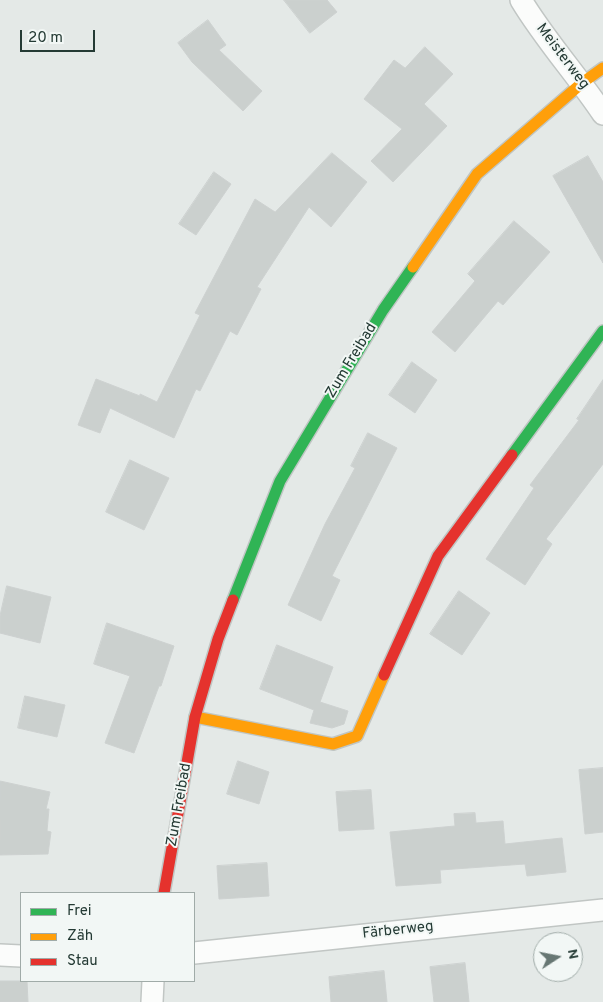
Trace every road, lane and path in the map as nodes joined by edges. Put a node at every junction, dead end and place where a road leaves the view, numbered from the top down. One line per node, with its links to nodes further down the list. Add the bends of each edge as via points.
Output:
1 (521, 0): 3 (street, Meisterweg)
2 (603, 68): 3 (street, Zum Freibad)
3 (582, 83): 4 (street, Meisterweg); 6 (street, Zum Freibad, via 477,174 383,310 280,481 218,639)
4 (603, 114)
5 (603, 332): 6 (street, via 438,556 357,736 333,744)
6 (195, 717): 7 (street, Zum Freibad)
7 (164, 892)
8 (603, 910): 9 (street, Färberweg)
9 (195, 954)
10 (0, 955): 11 (street)
11 (20, 956)
12 (153, 982): 13 (street)
13 (152, 1002)

